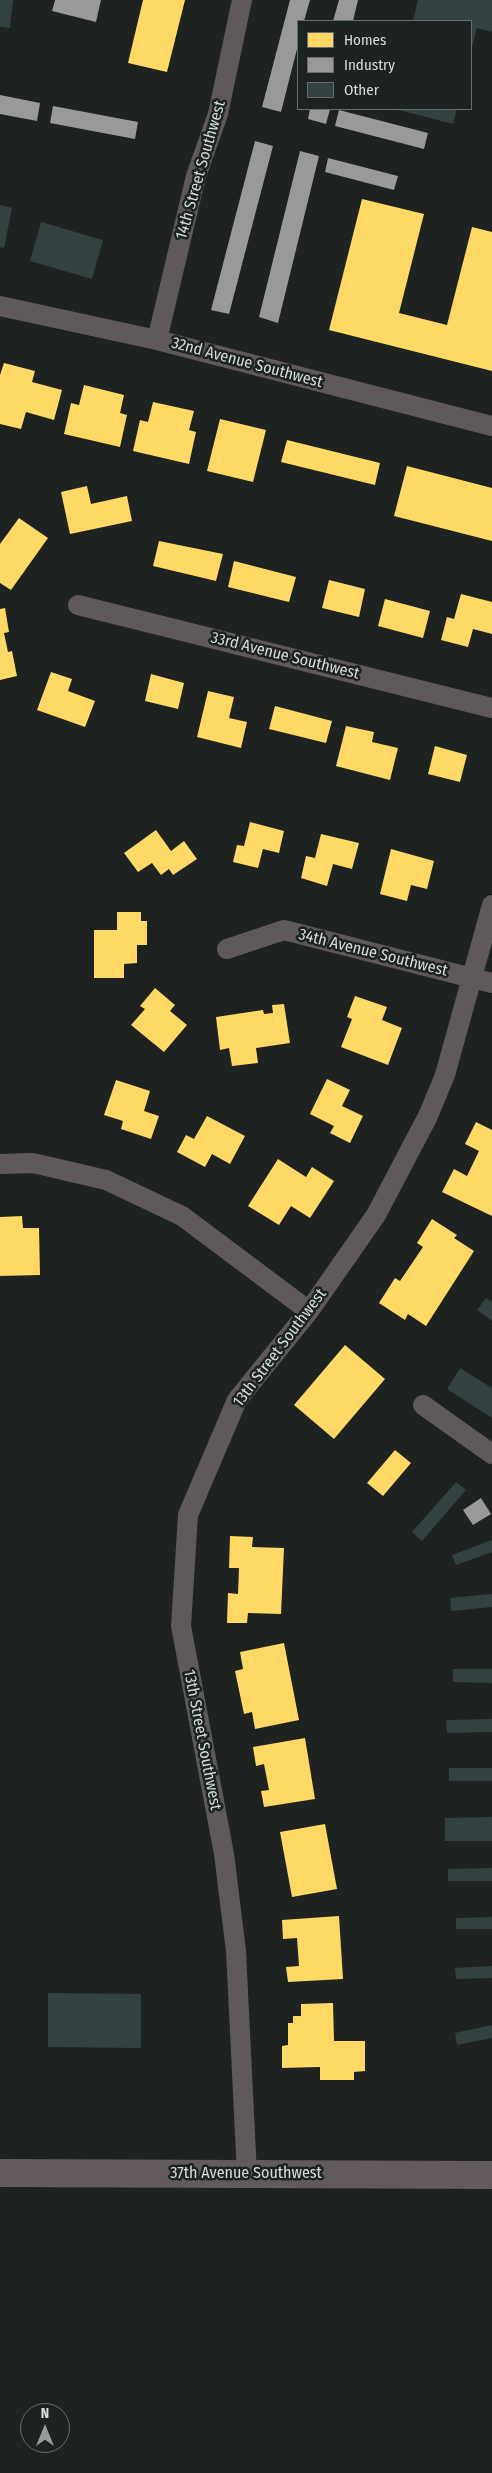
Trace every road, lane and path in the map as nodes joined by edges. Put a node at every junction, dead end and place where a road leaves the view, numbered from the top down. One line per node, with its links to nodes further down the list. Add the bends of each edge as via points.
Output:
1 (242, 0): 3 (street, 14th Street Southwest, via 218,114 196,176)
2 (0, 306): 3 (street, 32nd Avenue Southwest)
3 (157, 340): 4 (street, 32nd Avenue Southwest)
4 (492, 426)
5 (78, 605): 6 (street, 33rd Avenue Southwest)
6 (492, 708)
7 (492, 905): 9 (street, 13th Street Southwest)
8 (227, 949): 9 (street, 34th Avenue Southwest, via 284,930)
9 (483, 981): 11 (street, 13th Street Southwest, via 428,1116 376,1215)
10 (0, 1164): 11 (street, via 33,1164 106,1180 182,1216)
11 (309, 1311): 15 (street, 13th Street Southwest, via 237,1400 188,1514 181,1626 224,1854 236,1951)
12 (423, 1404): 13 (street)
13 (492, 1454)
14 (0, 2173): 15 (main road, 37th Avenue Southwest)
15 (248, 2174): 16 (main road, 37th Avenue Southwest)
16 (492, 2175)

